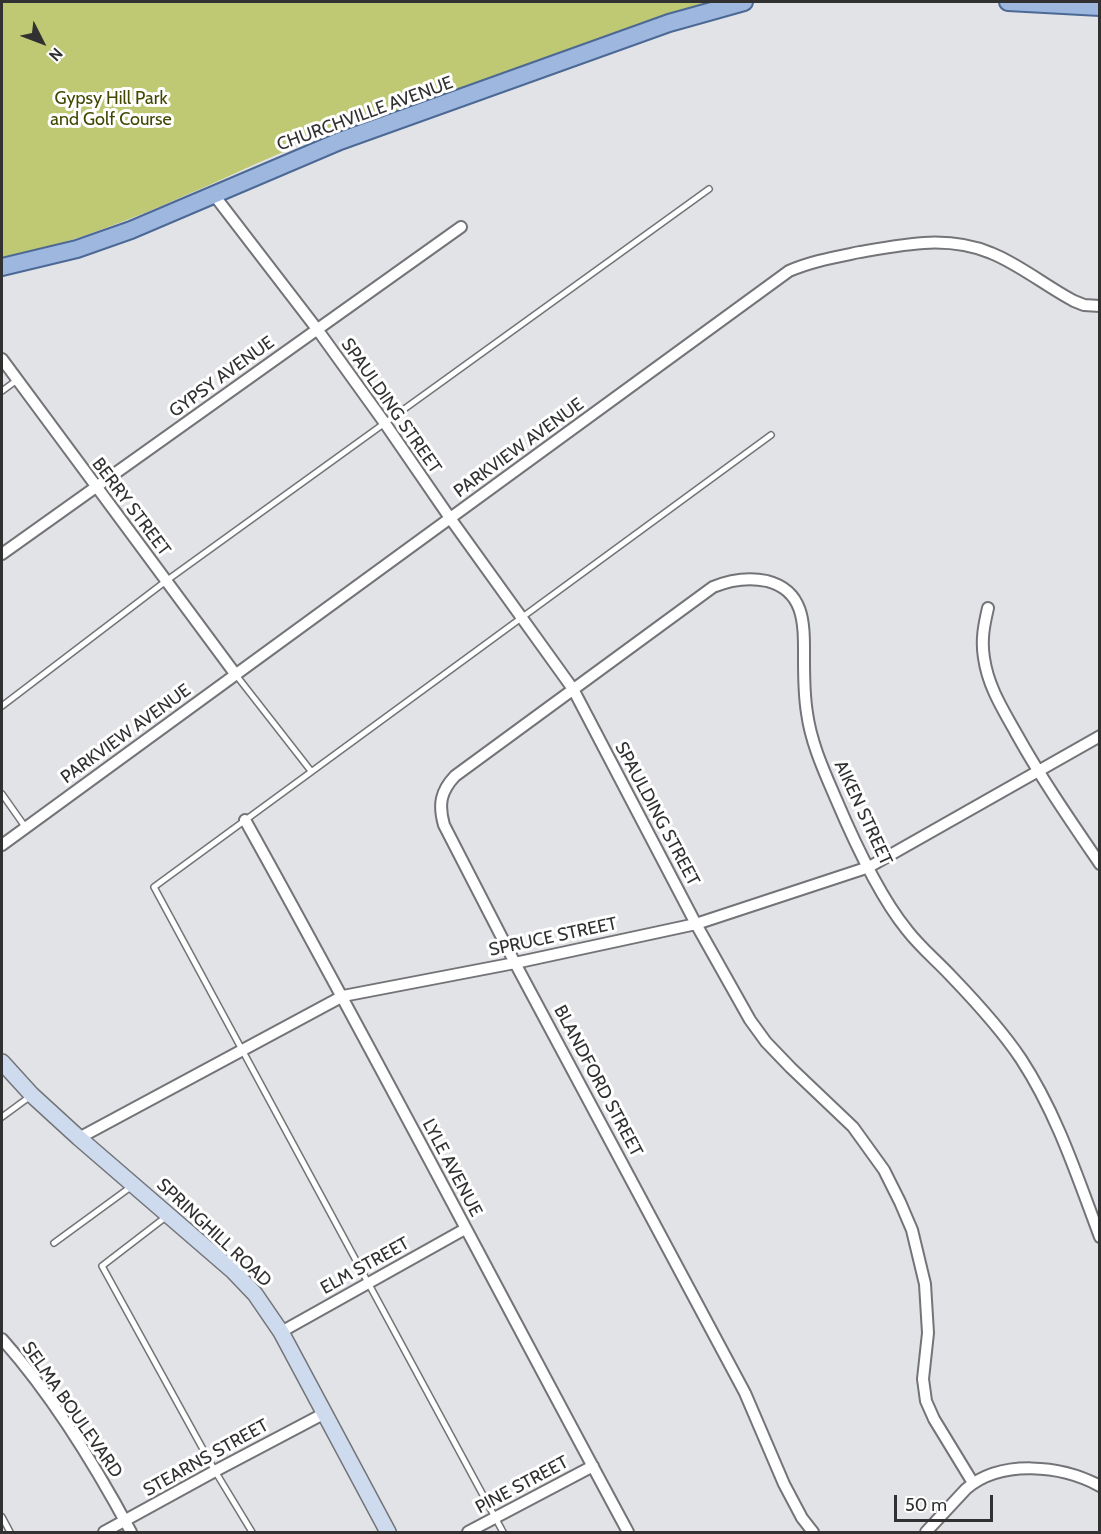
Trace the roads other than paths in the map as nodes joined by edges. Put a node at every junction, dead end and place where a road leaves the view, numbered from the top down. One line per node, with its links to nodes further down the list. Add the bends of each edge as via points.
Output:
1 (744, 2): 6 (main road, CHURCHVILLE AVENUE, via 669,23 340,141)
2 (1008, 2): 3 (main road)
3 (1047, 2): 4 (main road)
4 (1100, 6)
5 (709, 189): 14 (lane)
6 (214, 195): 8 (main road, CHURCHVILLE AVENUE, via 77,249); 10 (street, SPAULDING STREET)
7 (461, 227): 10 (street, GYPSY AVENUE)
8 (2, 267)
9 (1100, 306): 17 (street, PARKVIEW AVENUE, via 1074,301 992,253 950,242 895,246 804,265 789,271)
10 (316, 329): 14 (street, SPAULDING STREET); 16 (street, GYPSY AVENUE)
11 (2, 359): 12 (street, BERRY STREET)
12 (17, 380): 13 (lane); 16 (street, BERRY STREET)
13 (2, 391)
14 (384, 422): 17 (street, SPAULDING STREET); 19 (lane)
15 (771, 435): 21 (lane)
16 (96, 487): 18 (street, GYPSY AVENUE); 19 (street, BERRY STREET)
17 (450, 518): 21 (street, SPAULDING STREET); 22 (street, PARKVIEW AVENUE)
18 (2, 554)
19 (166, 580): 22 (street, BERRY STREET); 24 (lane)
20 (988, 608): 27 (street, via 982,642 987,675)
21 (521, 617): 23 (street, SPAULDING STREET); 26 (lane)
22 (236, 675): 26 (lane); 30 (street, PARKVIEW AVENUE)
23 (573, 689): 33 (street, AIKEN STREET, via 713,587 748,579 780,587 795,600 804,621 805,700 813,743); 34 (street, SPAULDING STREET); 35 (street, BLANDFORD STREET, via 455,776 440,801 444,825)
24 (2, 706)
25 (1100, 736): 27 (street, SPRUCE STREET)
26 (311, 771): 29 (lane)
27 (1038, 771): 32 (street); 33 (street, SPRUCE STREET)
28 (2, 795): 30 (lane)
29 (245, 820): 36 (street, LYLE AVENUE); 37 (lane, via 154,887)
30 (26, 828): 31 (street, PARKVIEW AVENUE)
31 (2, 845)
32 (1100, 864)
33 (869, 867): 34 (street, SPRUCE STREET); 45 (street, AIKEN STREET, via 906,929 989,1018 1033,1079 1061,1133)
34 (696, 924): 35 (street, SPRUCE STREET); 53 (street, SPAULDING STREET, via 759,1033 853,1127 895,1191 912,1230 925,1284 926,1401)
35 (515, 963): 36 (street, SPRUCE STREET); 66 (street, BLANDFORD STREET, via 745,1393 784,1484)
36 (343, 996): 37 (street, SPRUCE STREET); 44 (street, LYLE AVENUE)
37 (242, 1048): 41 (street, SPRUCE STREET); 47 (lane)
38 (2, 1062): 39 (street, SPRINGHILL ROAD)
39 (32, 1095): 40 (lane); 41 (street, SPRINGHILL ROAD)
40 (2, 1117)
41 (79, 1138): 42 (street, SPRINGHILL ROAD)
42 (134, 1185): 43 (street, SPRINGHILL ROAD); 46 (lane)
43 (169, 1215): 48 (street, SPRINGHILL ROAD, via 250,1288); 52 (lane, via 102,1266)
44 (465, 1229): 47 (street, ELM STREET); 51 (street, LYLE AVENUE)
45 (1100, 1237)
46 (54, 1243)
47 (369, 1284): 48 (street, ELM STREET); 56 (lane)
48 (281, 1332): 50 (street, SPRINGHILL ROAD)
49 (2, 1340): 57 (street, SELMA BOULEVARD, via 63,1421)
50 (325, 1413): 52 (street, STEARNS STREET); 62 (street, SPRINGHILL ROAD)
51 (592, 1466): 56 (street, PINE STREET); 65 (street, LYLE AVENUE)
52 (215, 1471): 57 (street, STEARNS STREET); 61 (lane)
53 (973, 1483): 54 (street, via 1002,1472 1044,1470 1070,1473); 67 (street)
54 (1100, 1486)
55 (2, 1517): 58 (lane)
56 (495, 1518): 63 (street, PINE STREET); 64 (lane)
57 (125, 1521): 59 (street, STEARNS STREET); 60 (street, SELMA BOULEVARD)
58 (10, 1533)
59 (104, 1533)
60 (131, 1533)
61 (252, 1533)
62 (388, 1533)
63 (468, 1533)
64 (503, 1533)
65 (628, 1533)
66 (813, 1533)
67 (926, 1533)

